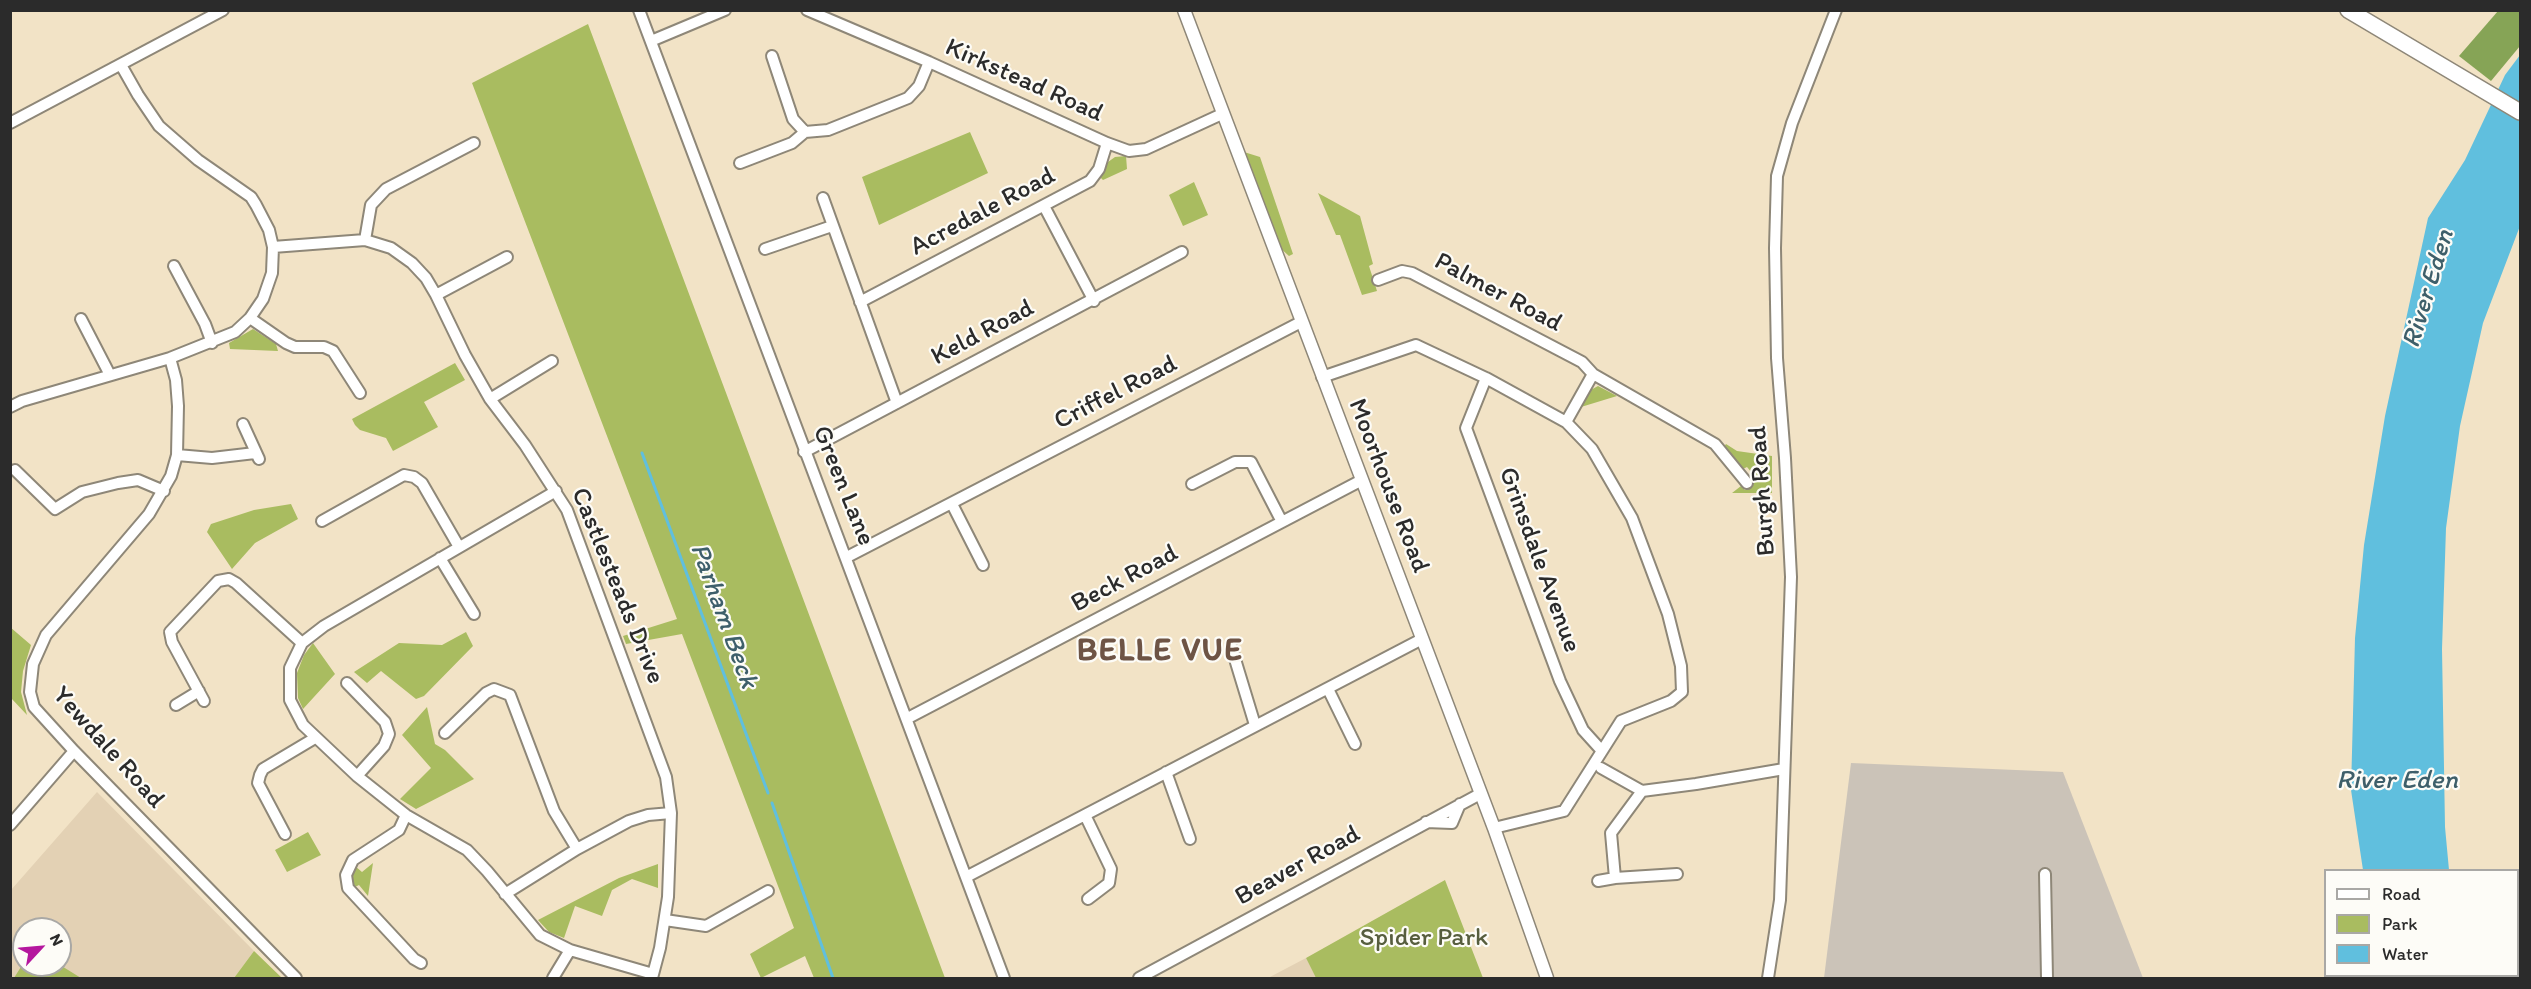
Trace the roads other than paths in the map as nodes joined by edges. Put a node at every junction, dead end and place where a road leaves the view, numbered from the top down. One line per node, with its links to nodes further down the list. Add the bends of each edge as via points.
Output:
1 (223, 10): 11 (street)
2 (639, 10): 8 (street, Green Lane)
3 (725, 10): 8 (street)
4 (807, 10): 10 (street, Kirkstead Road)
5 (1184, 10): 13 (main road, Moorhouse Road)
6 (1836, 10): 78 (street, Burgh Road, via 1792,123 1777,176 1777,358 1791,577)
7 (2348, 10): 12 (highway)
8 (651, 41): 48 (street, Green Lane)
9 (772, 56): 15 (street, via 793,119)
10 (929, 62): 15 (street, via 919,86 908,98 828,130); 17 (street, Kirkstead Road)
11 (121, 64): 14 (street); 23 (street, via 159,126 198,160 251,197 269,230)
12 (2520, 112)
13 (1222, 114): 17 (street, Kirkstead Road, via 1146,149 1129,151); 34 (main road, Moorhouse Road)
14 (10, 123)
15 (805, 132): 18 (street, via 792,143)
16 (474, 143): 22 (street, via 386,189 371,205)
17 (1107, 143): 20 (street, Acredale Road, via 1099,169 1090,181)
18 (740, 163)
19 (823, 198): 21 (street)
20 (1044, 206): 30 (street); 31 (street, Acredale Road)
21 (832, 226): 24 (street); 31 (street)
22 (364, 240): 23 (street, Castlesteads Drive); 29 (street, Castlesteads Drive, via 391,248 412,263)
23 (273, 247): 32 (street, via 272,273 263,299)
24 (765, 249)
25 (1182, 252): 30 (street, Keld Road)
26 (507, 257): 29 (street)
27 (174, 266): 35 (street)
28 (1378, 280): 38 (street, Palmer Road, via 1402,271 1412,273 1582,362)
29 (436, 295): 43 (street, Castlesteads Drive)
30 (1094, 301): 44 (street, Keld Road)
31 (860, 302): 44 (street)
32 (250, 318): 35 (street, via 235,332); 42 (street, via 293,346 333,351)
33 (81, 319): 39 (street)
34 (1301, 322): 40 (main road, Moorhouse Road); 56 (street, Criffel Road)
35 (212, 343): 36 (street)
36 (170, 358): 39 (street); 49 (street, Yewdale Road, via 178,406)
37 (552, 361): 43 (street)
38 (1593, 374): 46 (street); 52 (street, Palmer Road, via 1715,444)
39 (110, 375): 45 (street)
40 (1322, 377): 41 (street, via 1416,345); 51 (main road, Moorhouse Road)
41 (1485, 378): 46 (street); 76 (street, Grinsdale Avenue, via 1466,428 1560,681 1583,730)
42 (360, 393)
43 (490, 399): 55 (street, Castlesteads Drive)
44 (897, 403): 48 (street, Keld Road)
45 (10, 407)
46 (1566, 422): 76 (street, via 1592,450 1632,518 1668,615 1681,666 1682,692 1671,701 1621,721)
47 (243, 423): 49 (street, via 257,456)
48 (804, 452): 60 (street, Green Lane)
49 (177, 455): 54 (street, Yewdale Road)
50 (15, 470): 54 (street, via 55,509 82,492 118,483 138,480)
51 (1362, 480): 58 (street, Beck Road); 64 (main road, Moorhouse Road)
52 (1747, 483)
53 (1192, 484): 58 (street, via 1235,462 1251,462)
54 (164, 490): 75 (street, Yewdale Road, via 149,514 46,635 33,664 30,692 34,708)
55 (556, 491): 59 (street); 83 (street, Castlesteads Drive, via 574,527 657,749)
56 (952, 504): 60 (street, Criffel Road); 62 (street)
57 (322, 521): 59 (street, via 404,475 422,483)
58 (1282, 522): 70 (street, Beck Road)
59 (459, 547): 61 (street)
60 (847, 557): 70 (street, Green Lane)
61 (440, 558): 63 (street); 65 (street)
62 (983, 566)
63 (474, 614)
64 (1422, 639): 68 (street); 82 (main road, Moorhouse Road)
65 (302, 643): 69 (street, via 236,584 229,579 218,581 170,632 201,696); 73 (street, via 290,668 290,700)
66 (1230, 646): 71 (street)
67 (347, 683): 80 (street, via 385,722 389,734 384,746)
68 (1328, 689): 71 (street); 74 (street)
69 (176, 705)
70 (908, 718): 93 (street, Green Lane)
71 (1256, 726): 79 (street)
72 (446, 733): 90 (street, via 486,693 494,689 510,695 554,811)
73 (315, 738): 80 (street); 88 (street, via 260,775 258,783)
74 (1355, 744)
75 (74, 751): 86 (street); 103 (street, Yewdale Road)
76 (1602, 751): 87 (street, via 1564,811)
77 (1601, 768): 81 (street)
78 (1784, 769): 81 (street); 108 (street, Burgh Road, via 1780,900)
79 (1166, 772): 85 (street); 89 (street)
80 (357, 776): 84 (street)
81 (1642, 791): 94 (street, via 1611,833)
82 (1480, 794): 87 (main road, Moorhouse Road); 106 (street, Beaver Road, via 1461,803 1452,823 1426,822)
83 (671, 813): 90 (street, via 629,821); 99 (street, Castlesteads Drive)
84 (406, 815): 97 (street, via 467,850); 101 (street, via 399,830 353,860 346,875 348,888)
85 (1085, 815): 93 (street); 98 (street, via 1111,869 1109,883)
86 (10, 825)
87 (1494, 828): 107 (main road, Moorhouse Road)
88 (285, 834)
89 (1190, 839)
90 (577, 849): 97 (street)
91 (1677, 874): 94 (street)
92 (2045, 874): 109 (street)
93 (966, 877): 105 (street, Green Lane)
94 (1615, 878): 95 (street)
95 (1598, 881)
96 (768, 891): 99 (street, via 706,926)
97 (505, 894): 100 (street, via 540,935)
98 (1088, 899)
99 (665, 920): 102 (street, Castlesteads Drive)
100 (570, 950): 102 (street); 104 (street)
101 (422, 963)
102 (652, 976)
103 (296, 978)
104 (554, 978)
105 (1004, 978)
106 (1139, 978)
107 (1547, 978)
108 (1768, 978)
109 (2047, 978)

